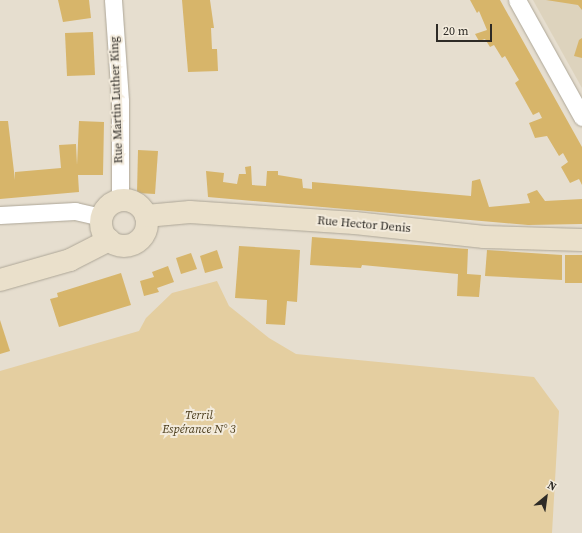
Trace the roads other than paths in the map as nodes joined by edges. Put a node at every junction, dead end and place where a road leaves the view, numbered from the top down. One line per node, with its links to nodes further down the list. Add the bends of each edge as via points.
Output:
1 (113, 0): 4 (street, Rue Martin Luther King, via 120,101)
2 (517, 0): 3 (street)
3 (582, 117)
4 (120, 200): 6 (street, via 136,203); 7 (street, via 106,208)
5 (0, 215): 7 (street, via 75,211)
6 (146, 216): 8 (street, via 145,232 134,244 117,245); 9 (street, Rue Hector Denis, via 190,212 355,223 484,237)
7 (101, 217): 8 (street, via 101,230)
8 (108, 240): 10 (street, via 70,260)
9 (582, 240)
10 (0, 280)

